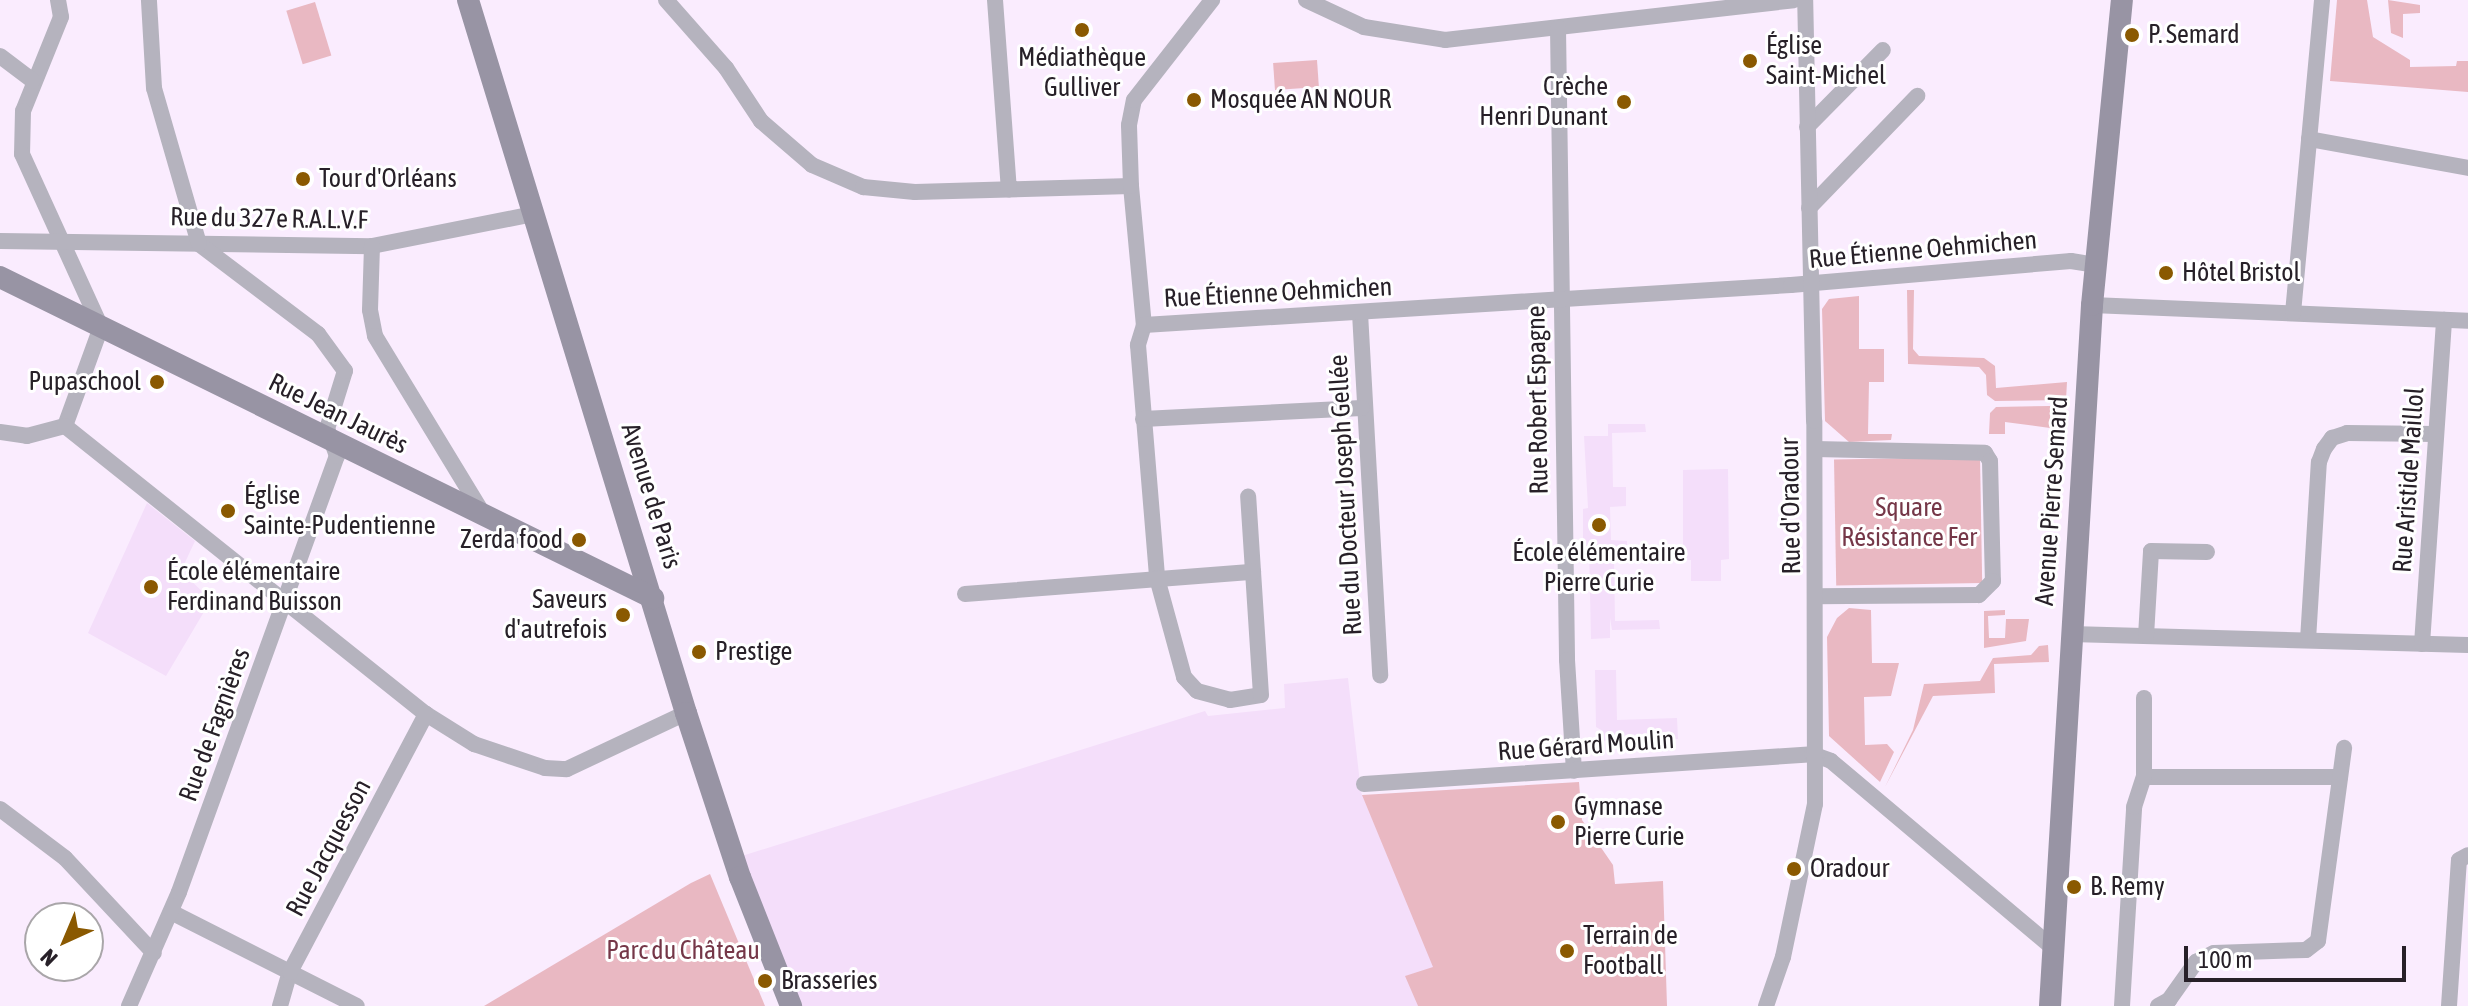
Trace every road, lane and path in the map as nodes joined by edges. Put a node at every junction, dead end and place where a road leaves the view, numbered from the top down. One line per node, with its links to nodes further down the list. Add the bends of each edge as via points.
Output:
1 (58, 0): 15 (street, via 61,17)
2 (149, 0): 26 (street, via 154,88)
3 (468, 0): 23 (main road, Avenue de Paris)
4 (666, 0): 21 (street, via 726,68 761,121 812,165 863,187)
5 (995, 0): 21 (street)
6 (1212, 0): 20 (street, Rue Étienne Oehmichen, via 1134,100 1129,125)
7 (1306, 0): 12 (street, via 1364,27 1409,37 1463,40)
8 (1794, 0): 12 (street)
9 (1805, 0): 17 (street, Rue d'Oradour)
10 (2122, 0): 28 (main road, Avenue Pierre Semard)
11 (2322, 0): 18 (street)
12 (1558, 28): 31 (street, Rue Robert Espagne)
13 (1883, 50): 17 (street)
14 (0, 56): 15 (street)
15 (33, 81): 24 (street, via 23,111 22,154)
16 (1917, 96): 22 (street)
17 (1807, 127): 22 (street, Rue d'Oradour)
18 (2309, 139): 19 (street); 34 (street)
19 (2468, 168)
20 (1131, 186): 21 (street); 37 (street, Rue Étienne Oehmichen)
21 (1009, 189)
22 (1809, 208): 30 (street, Rue d'Oradour)
23 (534, 214): 27 (street, Rue du 327e R.A.L.V.F); 53 (main road, Avenue de Paris)
24 (61, 238): 25 (street, Rue du 327e R.A.L.V.F); 26 (street, Rue du 327e R.A.L.V.F); 38 (street)
25 (0, 241)
26 (199, 244): 27 (street, Rue du 327e R.A.L.V.F); 44 (street, Rue de Fagnières, via 318,334 345,371 327,429)
27 (372, 246): 47 (street, via 370,310 375,336)
28 (2097, 265): 30 (street, Rue Étienne Oehmichen, via 2071,261); 32 (main road, Avenue Pierre Semard)
29 (0, 277): 38 (main road, Rue Jean Jaurès)
30 (1808, 284): 31 (street, Rue Étienne Oehmichen); 45 (street, Rue d'Oradour)
31 (1559, 299): 33 (street, Rue Étienne Oehmichen); 66 (street, Rue Robert Espagne)
32 (2092, 305): 34 (street); 55 (main road, Avenue Pierre Semard)
33 (1360, 313): 37 (street, Rue Étienne Oehmichen); 39 (street, Rue du Docteur Joseph Gellée)
34 (2293, 313): 35 (street)
35 (2444, 320): 36 (street); 43 (street, Rue Aristide Maillol)
36 (2468, 321)
37 (1144, 325): 40 (street, via 1138,345)
38 (101, 327): 41 (street); 44 (main road, Rue Jean Jaurès)
39 (1362, 408): 40 (street); 60 (street, Rue du Docteur Joseph Gellée)
40 (1143, 419): 50 (street)
41 (65, 426): 42 (street, via 27,436); 54 (street)
42 (0, 432)
43 (2436, 434): 57 (street, via 2347,433 2332,438 2324,449); 58 (street, Rue Aristide Maillol)
44 (334, 449): 47 (main road, Rue Jean Jaurès); 54 (street, Rue de Fagnières)
45 (1815, 449): 52 (street, Rue d'Oradour); 52 (street, via 1985,453 1990,461 1993,581 1979,595)
46 (1248, 496): 49 (street)
47 (485, 516): 53 (main road, Rue Jean Jaurès)
48 (2207, 552): 56 (street, via 2151,551)
49 (1253, 572): 50 (street); 50 (street, via 1261,695 1230,700 1211,697 1184,677)
50 (1157, 578): 51 (street)
51 (965, 594)
52 (1816, 596): 65 (street, Rue d'Oradour)
53 (653, 598): 62 (main road, Avenue de Paris)
54 (284, 601): 63 (street); 72 (street, Rue de Fagnières)
55 (2071, 634): 56 (street); 73 (main road, Avenue Pierre Semard)
56 (2146, 636): 57 (street)
57 (2308, 640): 58 (street)
58 (2422, 644): 59 (street)
59 (2468, 645)
60 (1380, 675)
61 (2144, 698): 67 (street)
62 (686, 713): 63 (street, via 567,769 545,768 474,744); 79 (main road, Avenue de Paris, via 740,877)
63 (426, 714): 75 (street, Rue Jacquesson)
64 (2344, 748): 68 (street)
65 (1812, 754): 66 (street, Rue Gérard Moulin); 73 (street, via 1831,761); 80 (street, Rue d'Oradour, via 1815,804 1803,873)
66 (1574, 771): 69 (street, Rue Gérard Moulin)
67 (2144, 777): 68 (street); 82 (street, via 2134,807)
68 (2340, 777): 83 (street, via 2318,941 2306,950 2214,953 2196,962 2169,1000)
69 (1364, 784)
70 (0, 809): 74 (street, via 65,858)
71 (2463, 858): 84 (street)
72 (171, 912): 74 (street, Rue de Fagnières); 75 (street)
73 (2053, 948): 81 (main road, Avenue Pierre Semard)
74 (154, 953): 76 (street, Rue de Fagnières)
75 (290, 972): 77 (street, Rue Jacquesson); 78 (street)
76 (132, 1005)
77 (280, 1006)
78 (357, 1006)
79 (791, 1006)
80 (1766, 1006)
81 (2050, 1006)
82 (2122, 1006)
83 (2158, 1006)
84 (2449, 1006)

